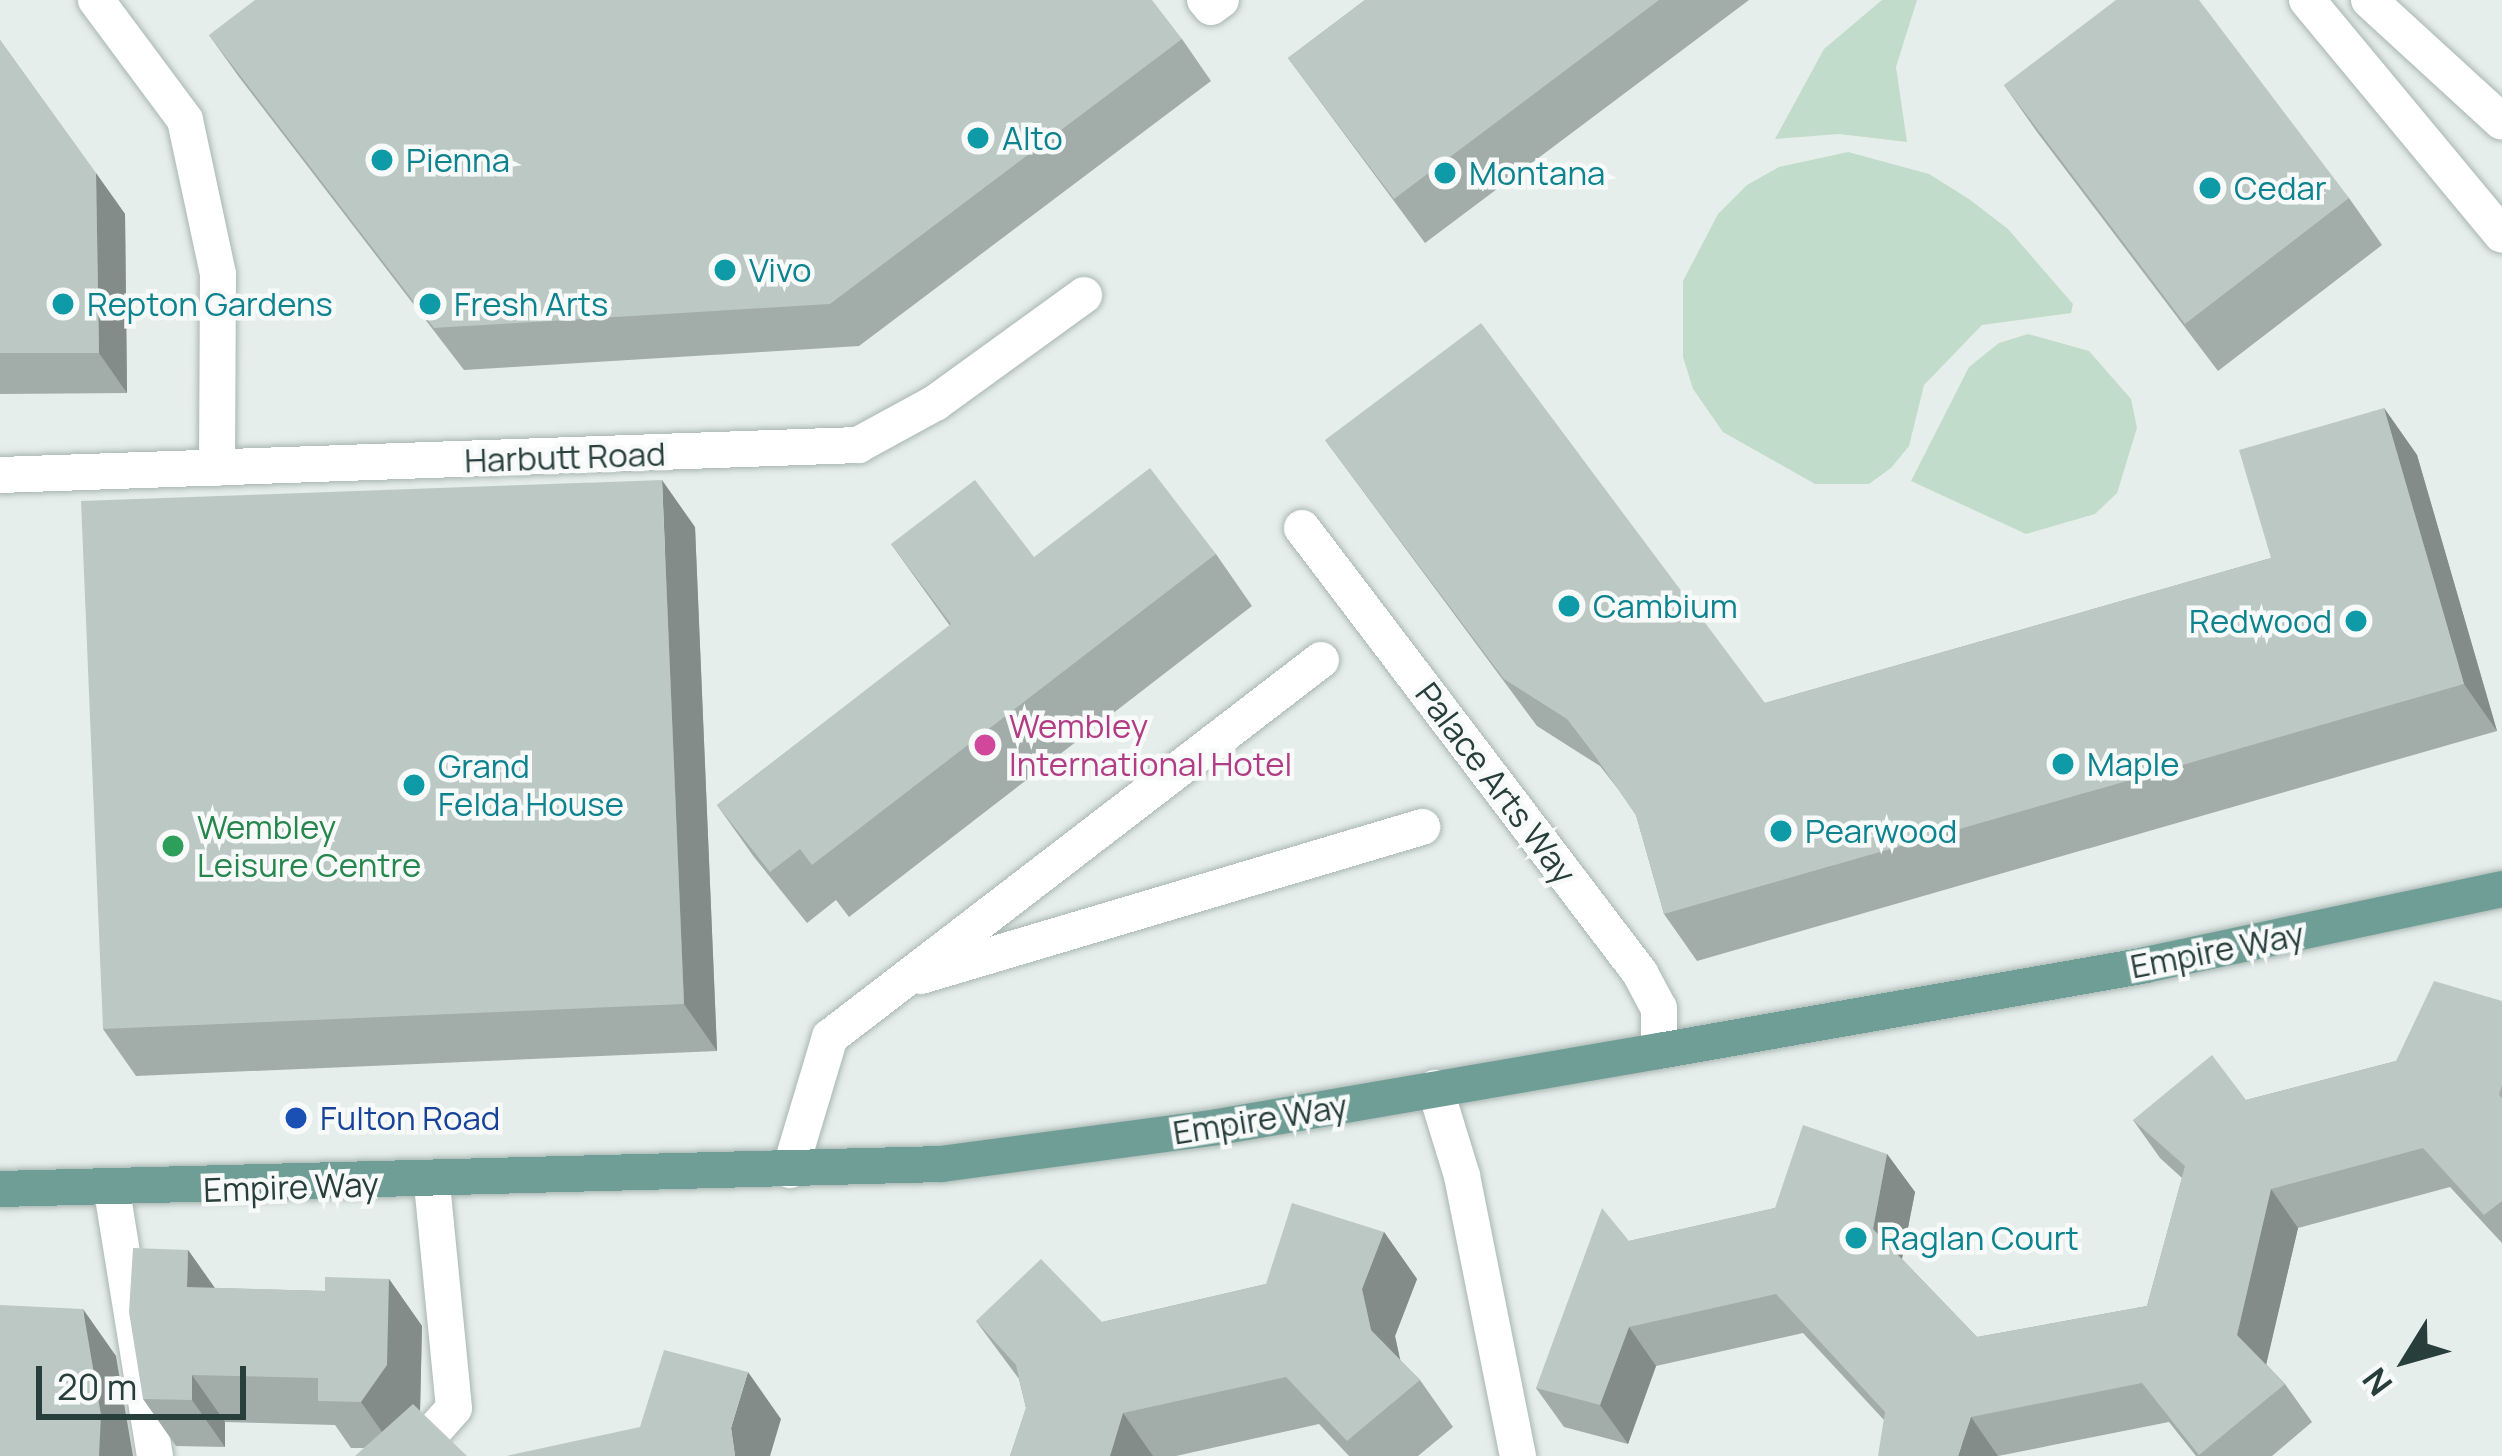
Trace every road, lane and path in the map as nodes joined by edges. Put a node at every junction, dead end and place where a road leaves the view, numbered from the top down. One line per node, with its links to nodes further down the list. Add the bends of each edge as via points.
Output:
1 (96, 0): 9 (street, via 185,120 218,274)
2 (1205, 0): 3 (street, via 1211,8)
3 (1221, 0)
4 (2307, 0): 7 (street)
5 (2369, 0): 6 (street)
6 (2502, 122)
7 (2502, 235)
8 (1084, 295): 9 (street, Harbutt Road, via 935,404 859,445)
9 (218, 468): 10 (street, Harbutt Road)
10 (0, 475)
11 (1301, 528): 16 (street, Palace Arts Way, via 1640,973 1659,1008)
12 (1321, 660): 15 (street)
13 (1422, 827): 15 (street)
14 (2502, 889): 16 (main road, Empire Way, via 2145,965)
15 (901, 982): 18 (street, via 830,1037)
16 (1659, 1051): 17 (main road, Empire Way)
17 (1436, 1088): 18 (main road, Empire Way, via 941,1164); 24 (street, via 1462,1176)
18 (790, 1170): 19 (main road, Empire Way)
19 (432, 1183): 21 (main road, Empire Way); 22 (street, via 454,1408)
20 (0, 1189): 21 (main road, Empire Way)
21 (112, 1192): 23 (street)
22 (413, 1453)
23 (155, 1456)
24 (1518, 1456)

